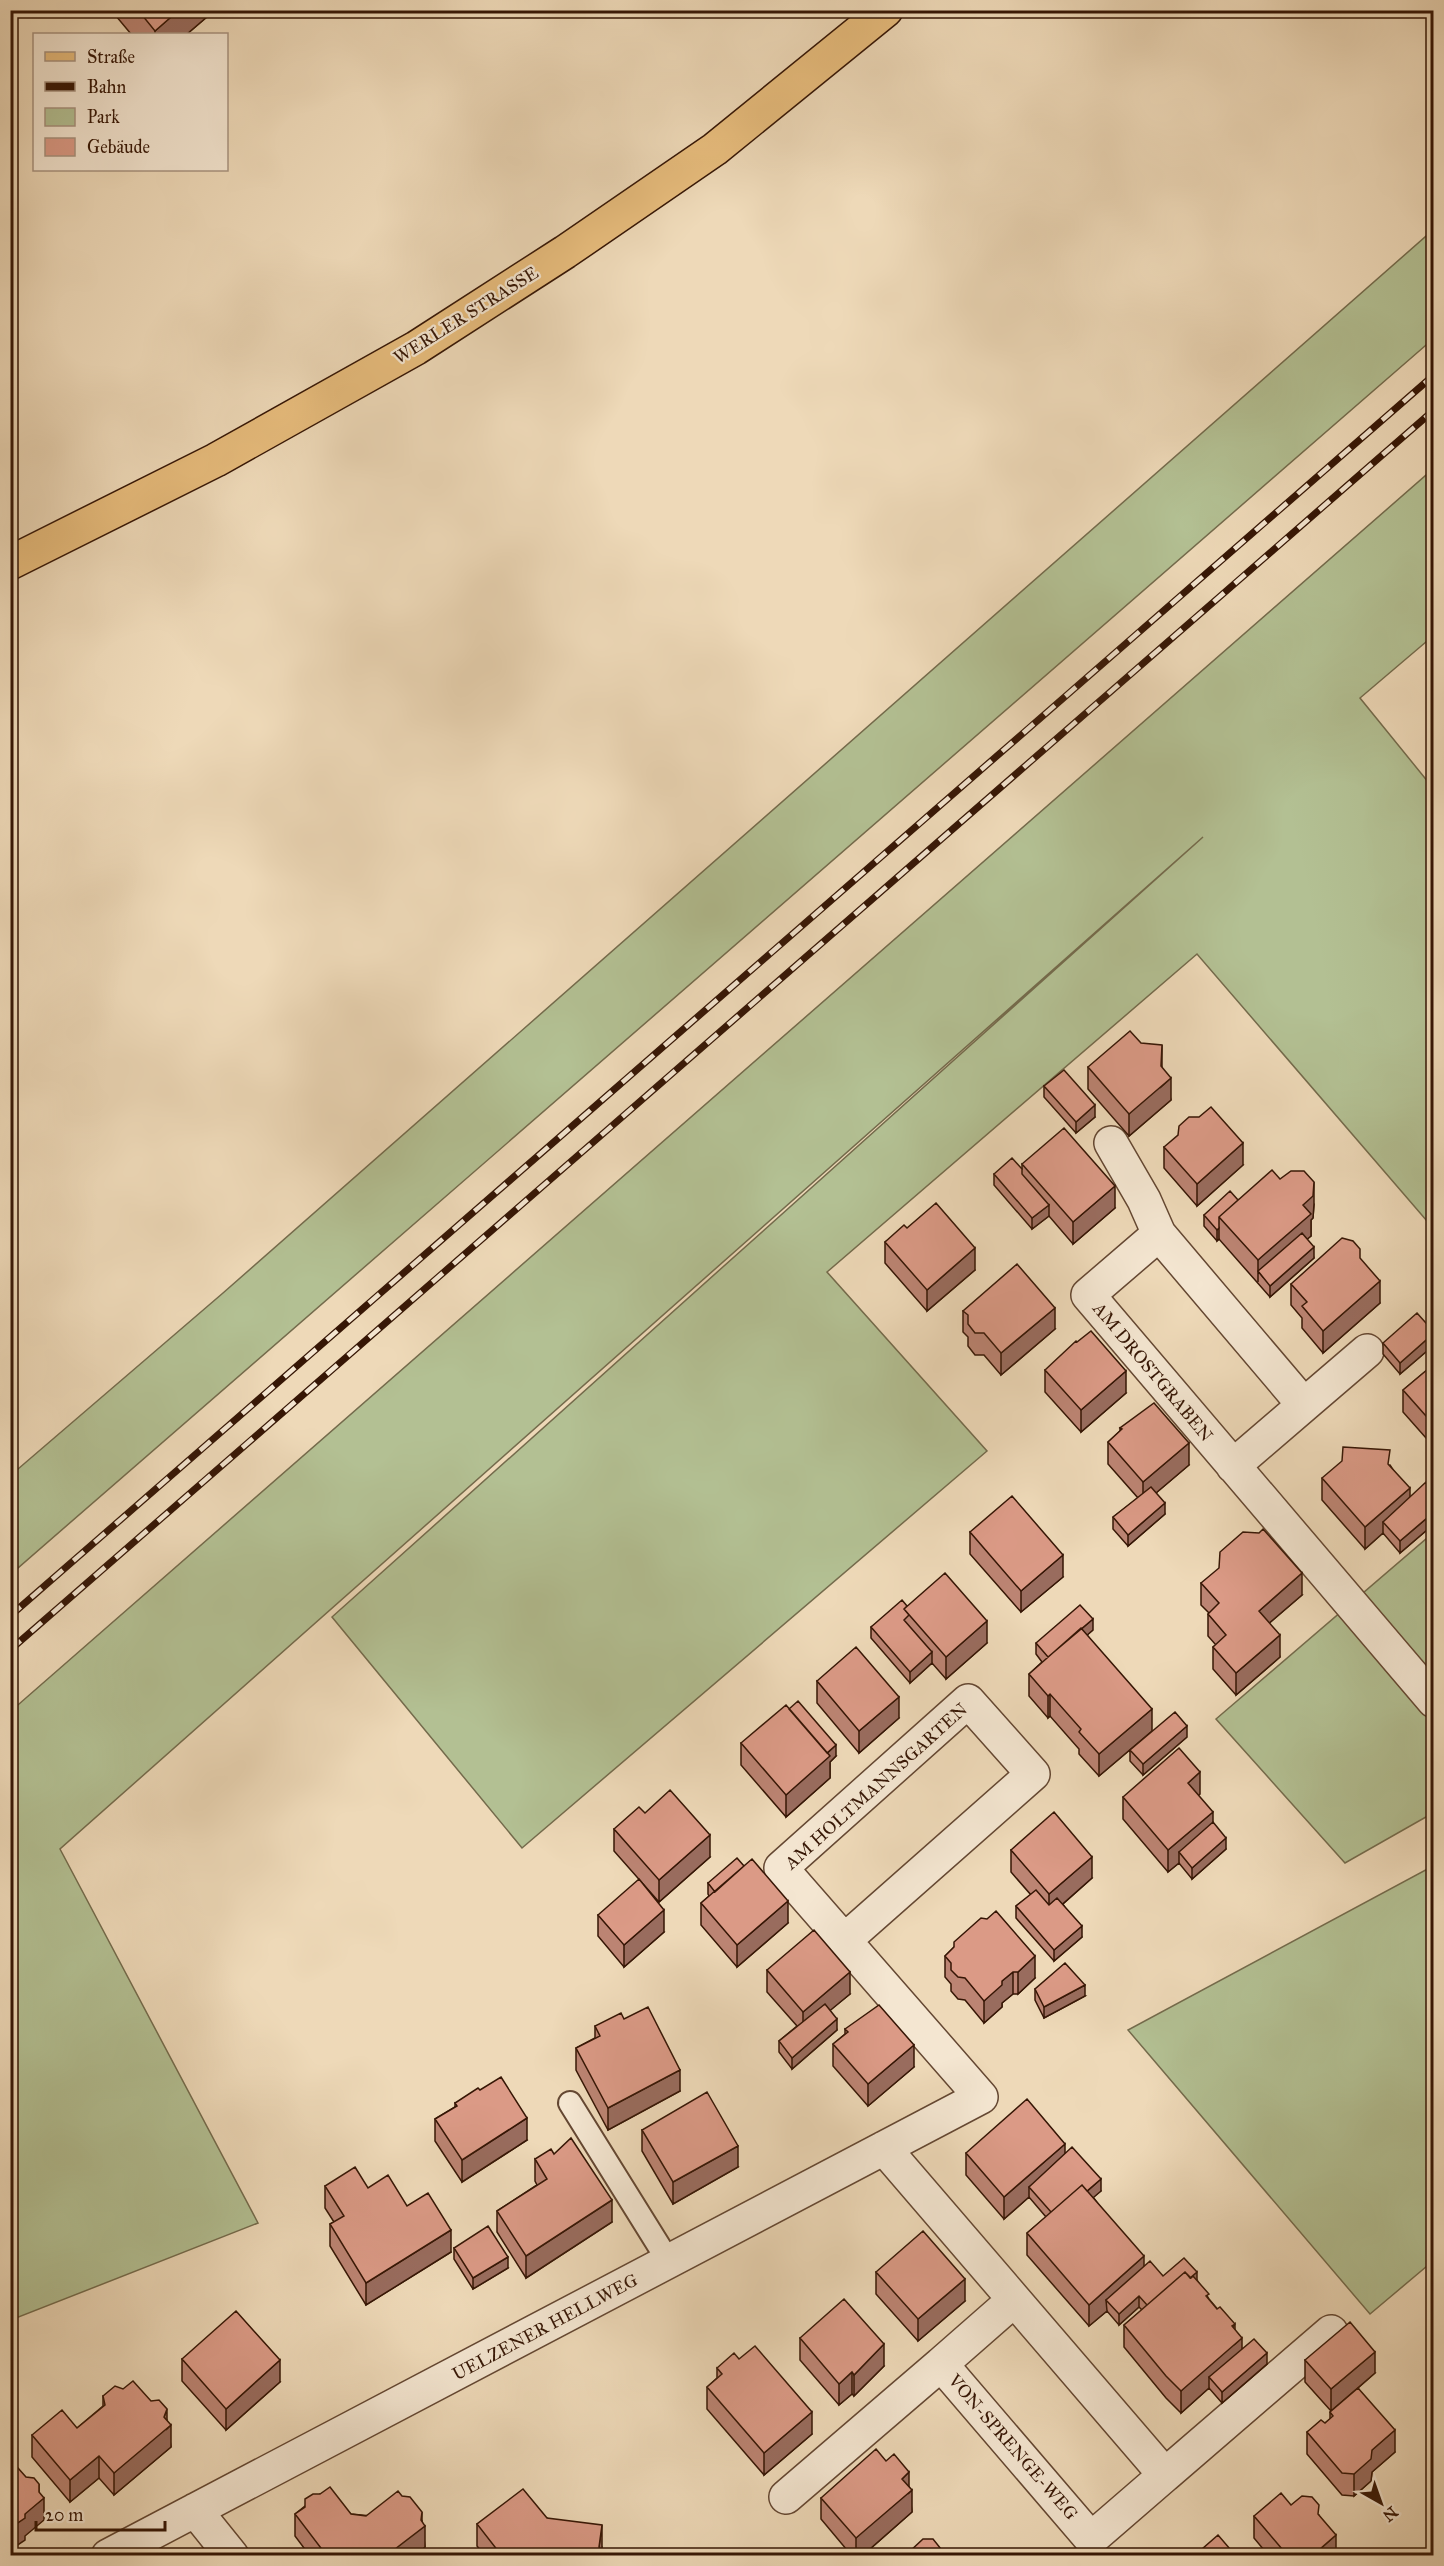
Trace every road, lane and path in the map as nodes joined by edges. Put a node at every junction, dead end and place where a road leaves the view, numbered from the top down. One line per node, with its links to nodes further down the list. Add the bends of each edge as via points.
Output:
1 (886, 10): 2 (main road, WERLER STRASSE, via 715,149 416,348 216,460)
2 (10, 562)
3 (1111, 1143): 4 (street)
4 (1159, 1234): 6 (street); 7 (street, AM DROSTGRABEN, via 1088,1295)
5 (1367, 1351): 6 (street)
6 (1304, 1405): 7 (street)
7 (1233, 1466): 8 (street, AM DROSTGRABEN)
8 (1434, 1701)
9 (845, 1940): 9 (street, AM HOLTMANNSGARTEN, via 1033,1774 969,1701 781,1868); 10 (street, AM HOLTMANNSGARTEN)
10 (981, 2097): 12 (street, UELZENER HELLWEG)
11 (570, 2103): 13 (lane)
12 (884, 2148): 13 (street, UELZENER HELLWEG); 14 (street)
13 (669, 2262): 19 (street, UELZENER HELLWEG)
14 (1014, 2300): 16 (street, VON-SPRENGE-WEG); 17 (street)
15 (1331, 2332): 17 (street, VON-SPRENGE-WEG)
16 (941, 2364): 17 (street, VON-SPRENGE-WEG, via 1091,2539); 18 (street, VON-SPRENGE-WEG)
17 (1165, 2475)
18 (786, 2497)
19 (195, 2510): 20 (street, UELZENER HELLWEG); 21 (street)
20 (108, 2556)
21 (231, 2556)

